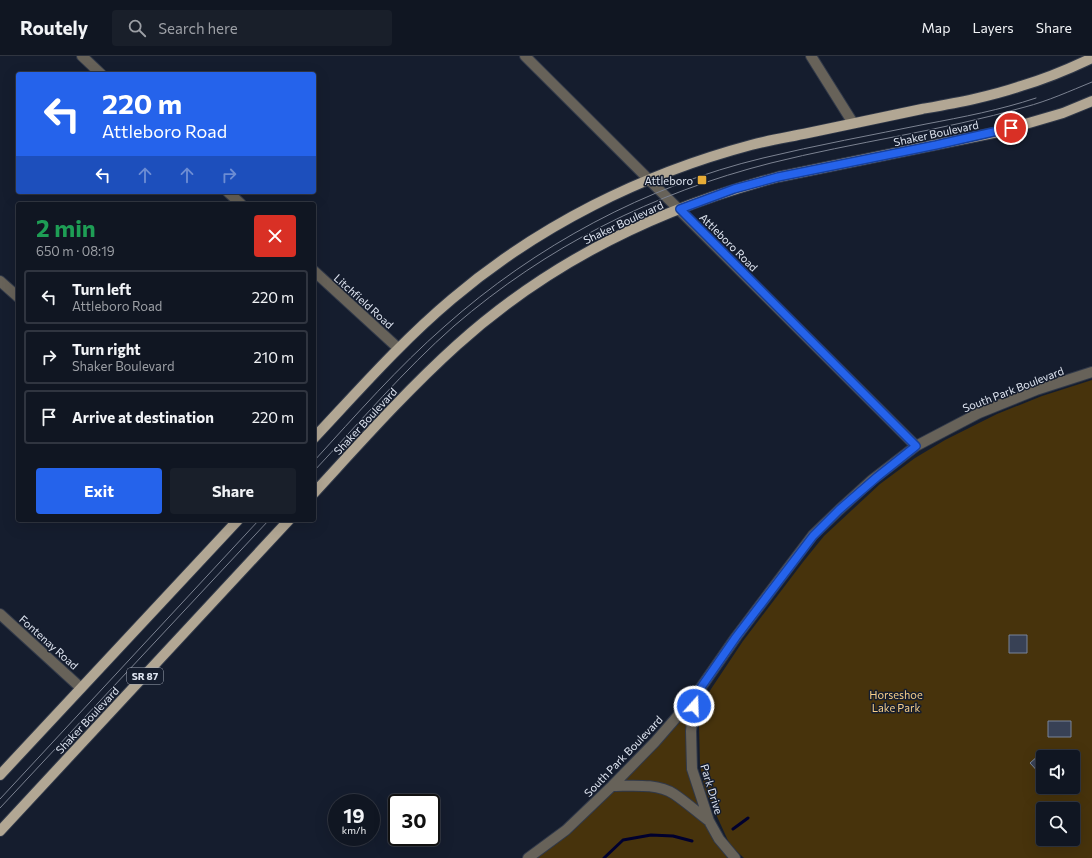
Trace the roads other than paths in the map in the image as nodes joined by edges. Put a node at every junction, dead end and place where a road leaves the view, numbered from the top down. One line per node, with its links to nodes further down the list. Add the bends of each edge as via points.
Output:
1 (82, 56): 5 (street)
2 (525, 56): 8 (street, Attleboro Road)
3 (811, 56): 7 (street)
4 (1092, 58): 7 (main road, via 1022,86 976,99)
5 (99, 72)
6 (1092, 101): 11 (main road, Shaker Boulevard, via 1063,113 998,132 771,179 722,193)
7 (853, 123): 8 (main road, via 752,144 683,165)
8 (648, 179): 11 (street, Attleboro Road); 15 (main road, via 571,217 519,249 453,298)
9 (230, 194): 10 (street)
10 (239, 202)
11 (680, 209): 18 (street, Attleboro Road); 19 (main road, Shaker Boulevard, via 612,238 535,284 495,313 430,370)
12 (316, 273): 15 (street, Litchfield Road)
13 (0, 280): 14 (street)
14 (16, 295)
15 (398, 348): 17 (main road)
16 (1092, 372): 18 (street, South Park Boulevard, via 1036,390 979,413)
17 (316, 436)
18 (916, 446): 24 (street, South Park Boulevard, via 839,510 813,536 736,637)
19 (316, 491)
20 (236, 522): 23 (main road)
21 (287, 522): 28 (main road, Shaker Boulevard / SR 87)
22 (0, 614): 23 (street, Fontenay Road)
23 (81, 688): 25 (main road)
24 (695, 696): 26 (street, South Park Boulevard); 27 (street, Park Drive, via 691,731 692,769)
25 (0, 775)
26 (612, 786): 27 (street, via 643,786 673,793); 29 (street, South Park Boulevard, via 566,830)
27 (709, 821): 30 (street, Park Drive, via 719,839)
28 (0, 831)
29 (528, 858)
30 (735, 858)

